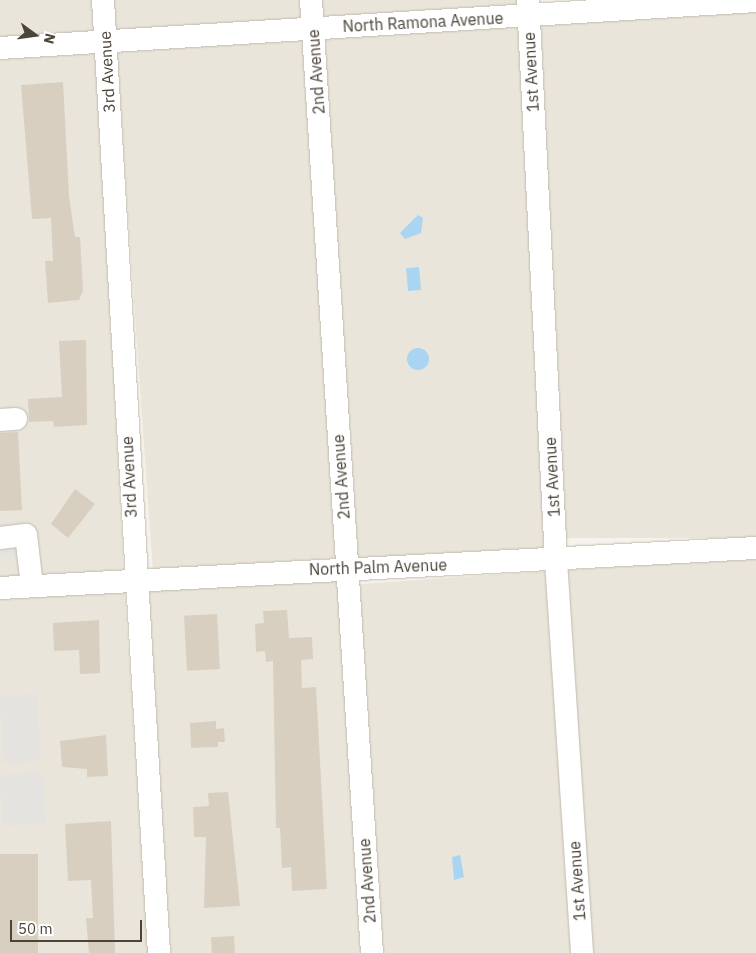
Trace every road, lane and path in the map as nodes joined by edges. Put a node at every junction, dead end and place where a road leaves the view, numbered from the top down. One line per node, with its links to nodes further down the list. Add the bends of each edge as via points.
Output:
1 (103, 0): 6 (street, 3rd Avenue)
2 (312, 0): 5 (street, 2nd Avenue)
3 (756, 1): 4 (street, North Ramona Avenue)
4 (528, 8): 5 (street, North Ramona Avenue); 10 (street, 1st Avenue)
5 (313, 28): 6 (street, North Ramona Avenue); 11 (street, 2nd Avenue)
6 (105, 41): 7 (street, North Ramona Avenue); 12 (street, 3rd Avenue)
7 (0, 48)
8 (0, 538): 13 (street, via 26,535)
9 (756, 548): 10 (street, North Palm Avenue)
10 (556, 561): 11 (street, North Palm Avenue); 17 (street, 1st Avenue)
11 (347, 567): 12 (street, North Palm Avenue); 16 (street, 2nd Avenue)
12 (135, 579): 13 (street, North Palm Avenue); 15 (street, 3rd Avenue)
13 (32, 586): 14 (street, North Palm Avenue)
14 (0, 588)
15 (159, 953)
16 (372, 953)
17 (582, 953)

